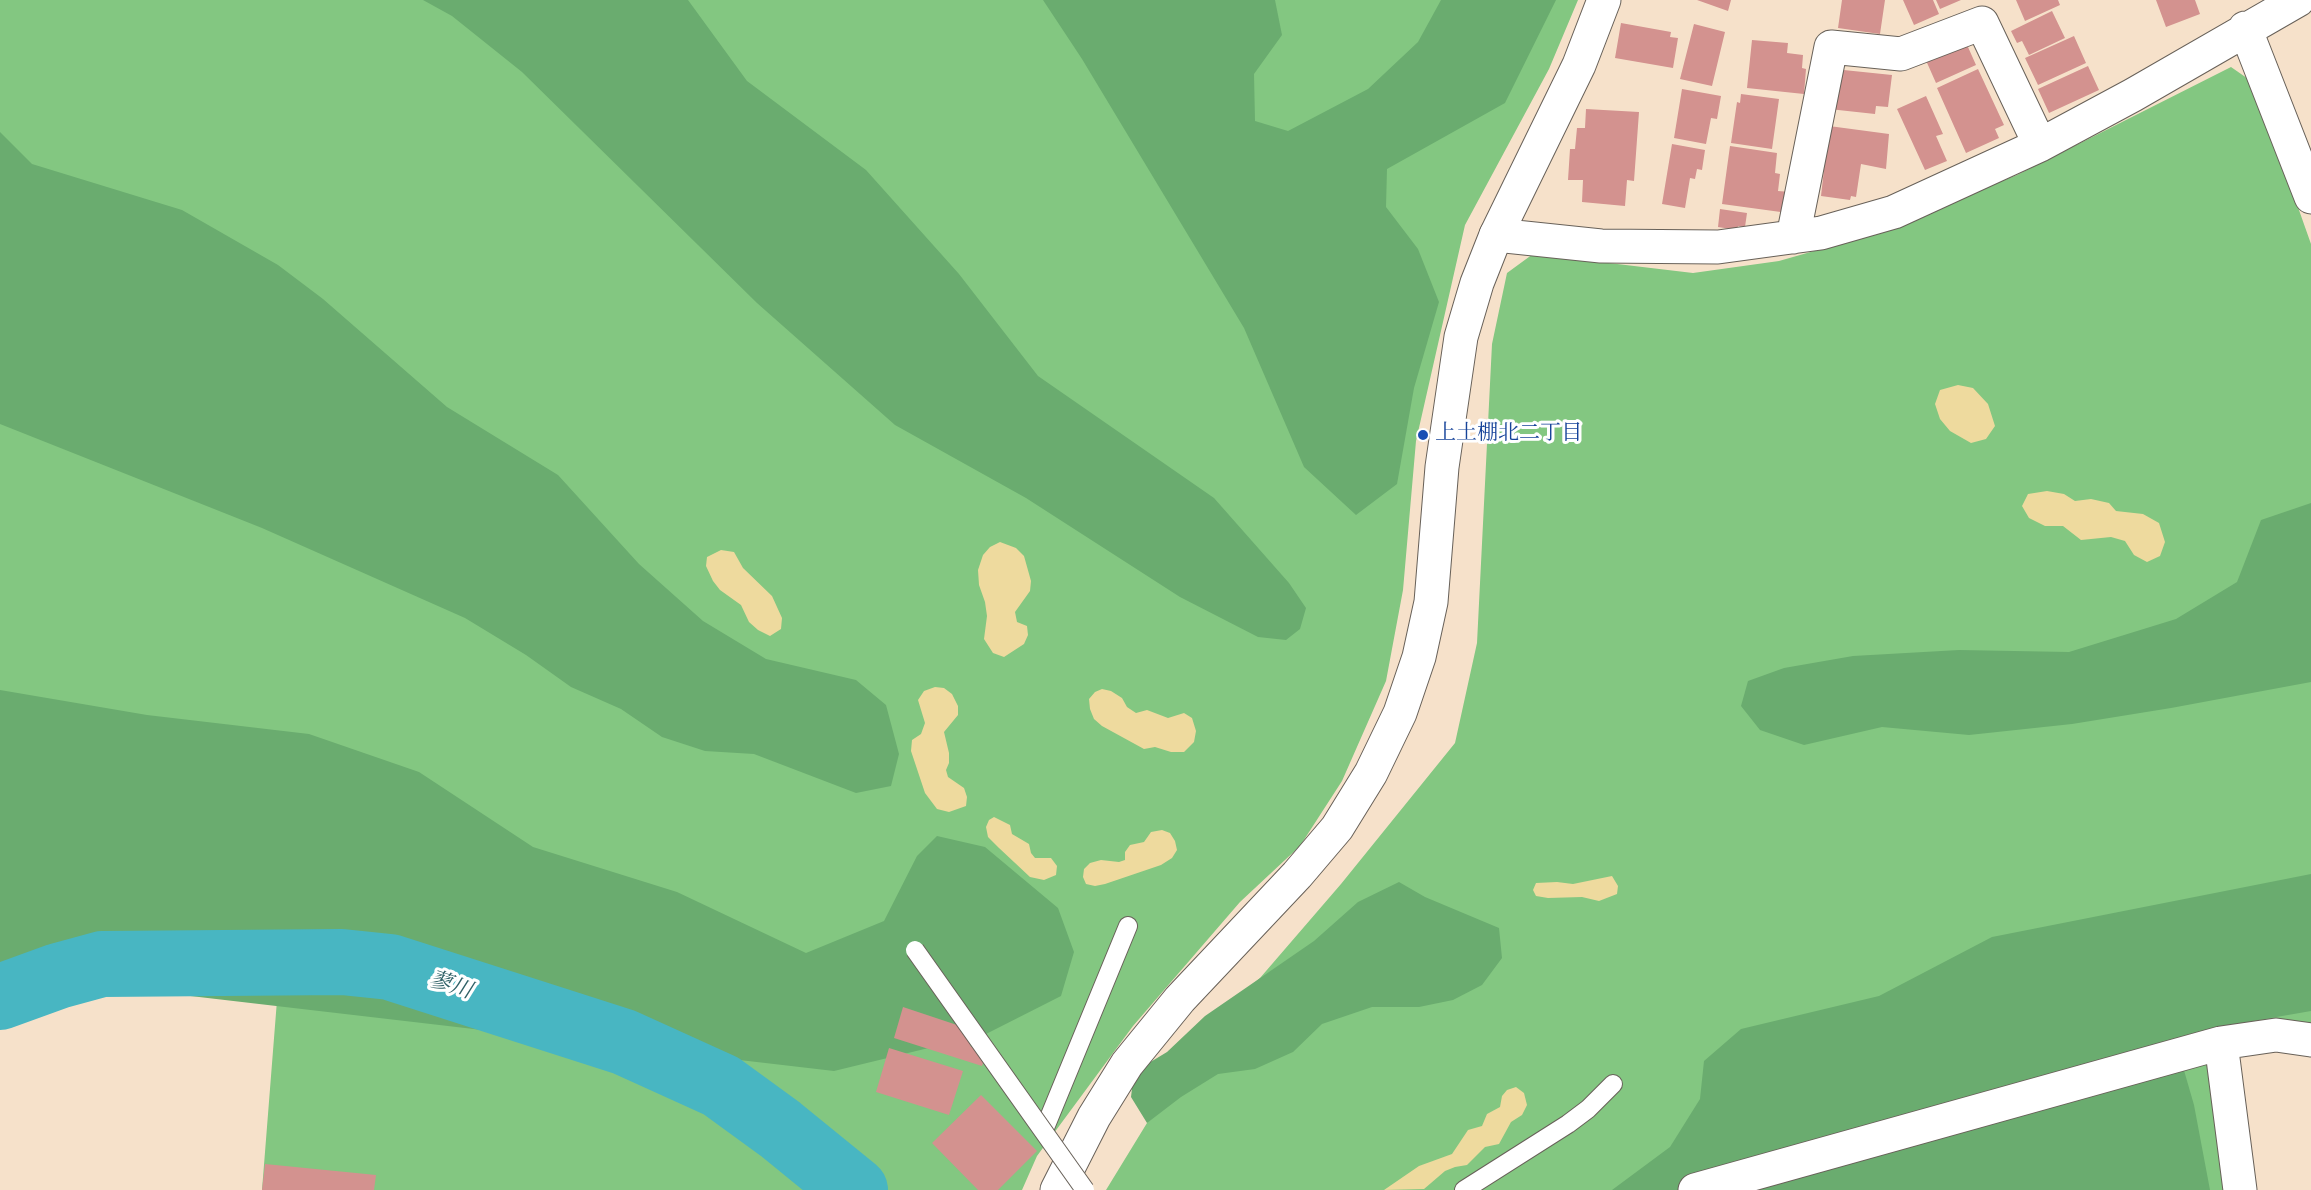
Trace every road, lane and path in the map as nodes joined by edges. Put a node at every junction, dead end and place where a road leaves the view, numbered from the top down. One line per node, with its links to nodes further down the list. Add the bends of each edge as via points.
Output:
1 (1604, 0): 6 (street, via 1579,65)
2 (2298, 0): 3 (street)
3 (2245, 28): 4 (street); 5 (street)
4 (2040, 145): 7 (street, via 1894,212); 7 (street, via 1982,23 1901,54 1831,46)
5 (2311, 197)
6 (1496, 235): 7 (street, via 1601,246 1661,247 1718,247); 14 (street, via 1461,337 1442,466 1431,602 1419,657 1400,713 1371,773 1337,828 1180,999 1127,1064 1094,1117)
7 (1793, 237)
8 (1128, 926): 13 (lane)
9 (915, 950): 13 (lane, bridge)
10 (2311, 1040): 11 (street, via 2276,1035)
11 (2221, 1043): 17 (street); 18 (street)
12 (1613, 1084): 16 (lane, via 1568,1124)
13 (1044, 1130): 15 (lane, bridge)
14 (1057, 1190)
15 (1085, 1190)
16 (1464, 1190)
17 (1695, 1190)
18 (2240, 1190)

